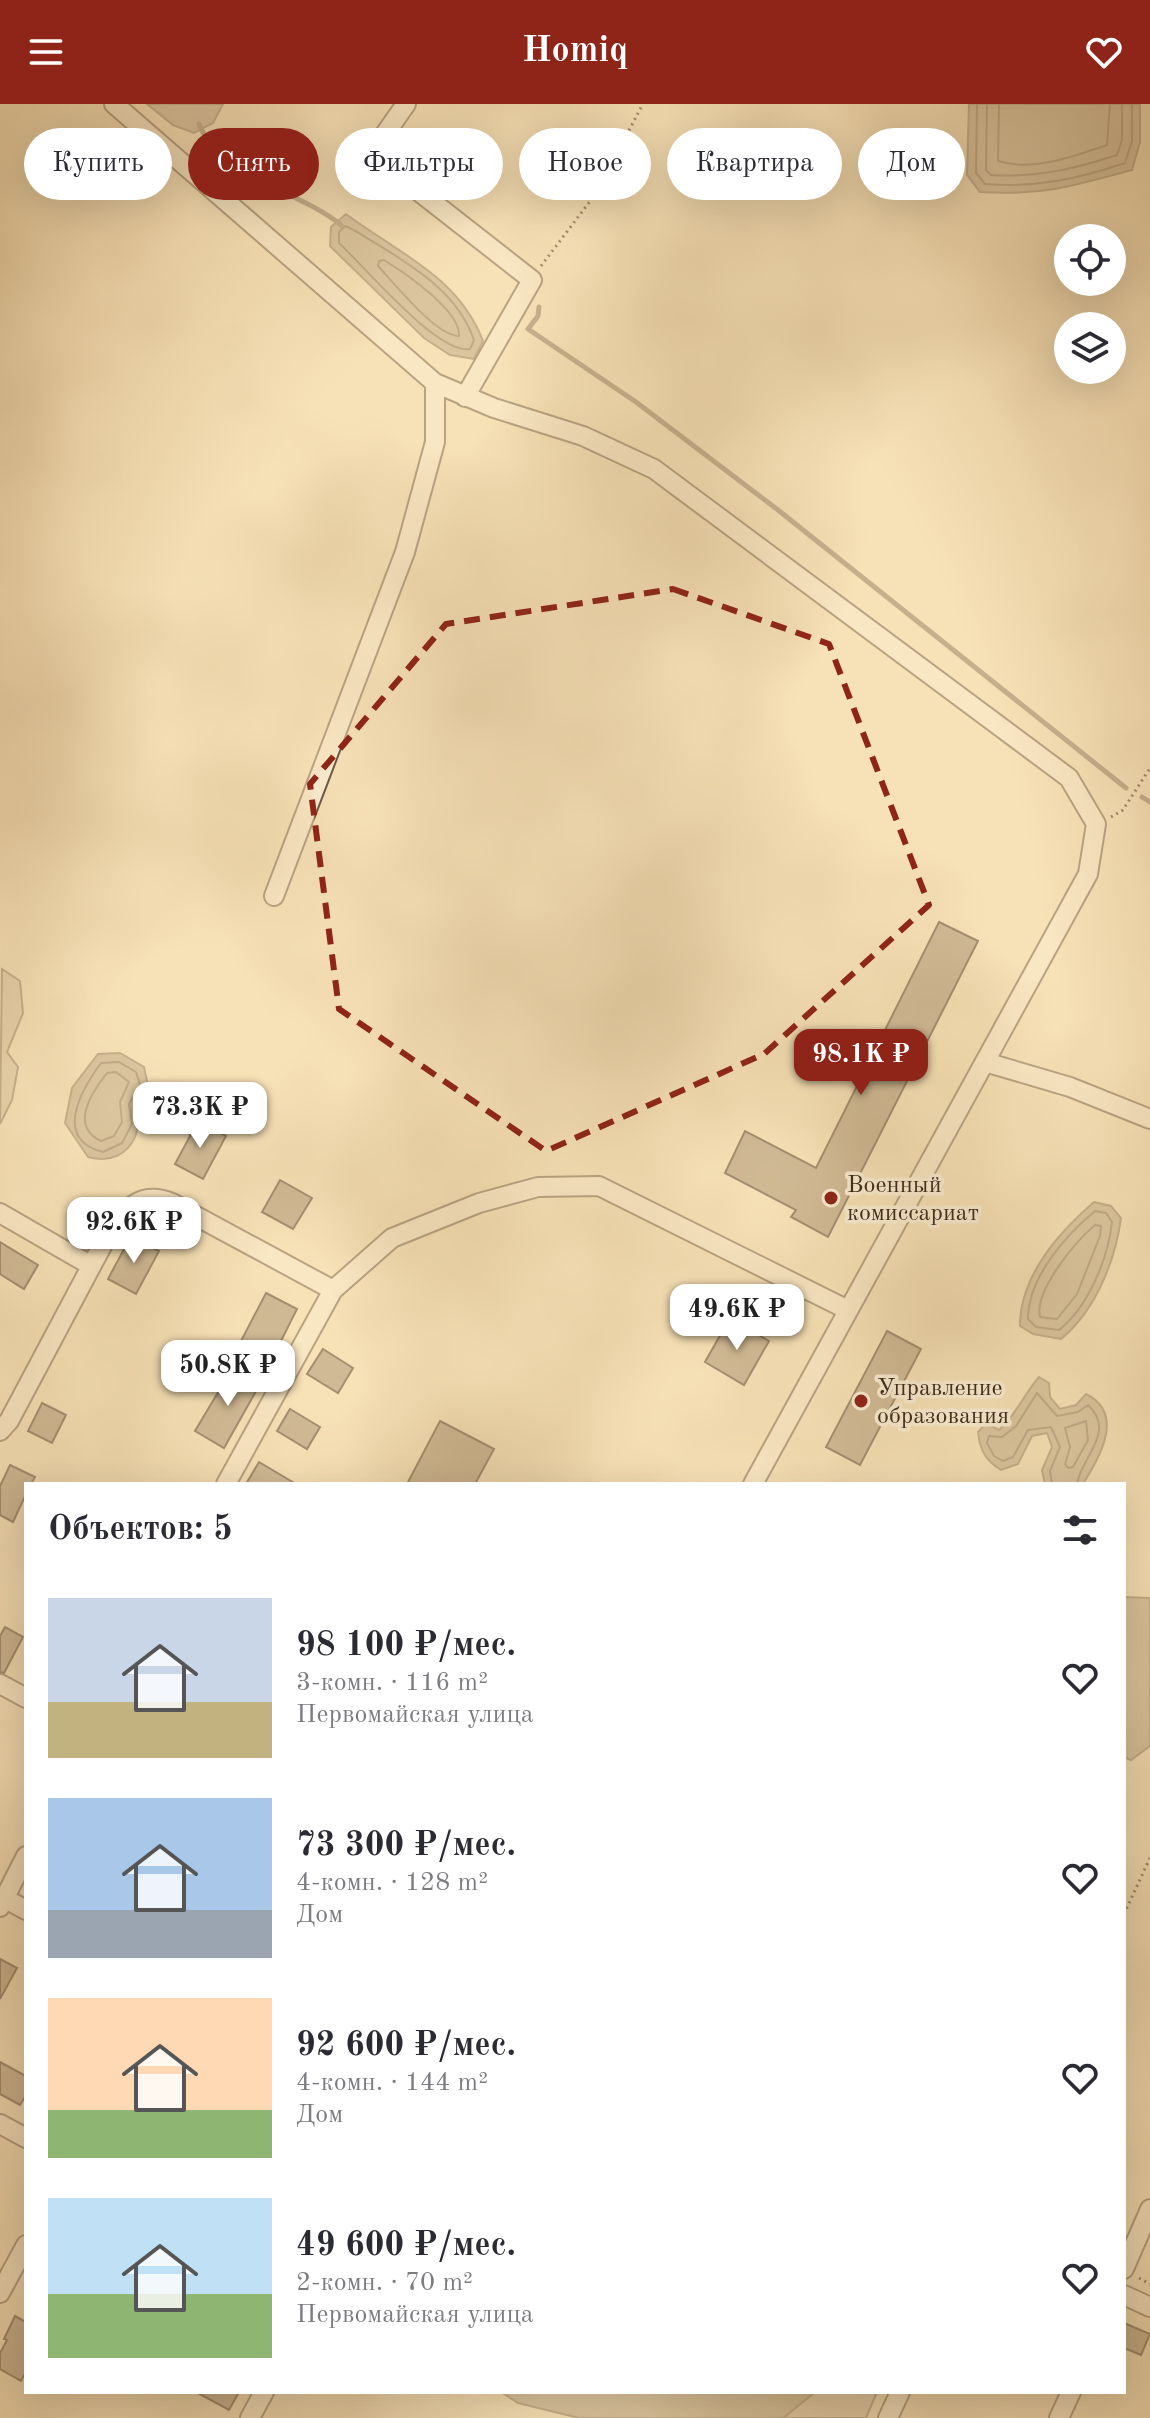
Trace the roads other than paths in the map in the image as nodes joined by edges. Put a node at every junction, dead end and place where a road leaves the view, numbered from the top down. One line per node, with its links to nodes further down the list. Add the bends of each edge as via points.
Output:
1 (114, 104): 3 (street)
2 (406, 104): 4 (street, via 371,154 532,280)
3 (435, 383): 4 (street); 5 (street, via 435,442 405,552)
4 (465, 397): 6 (street, via 583,436 654,469 1069,778 1096,824 1088,874)
5 (274, 896)
6 (985, 1062): 7 (street, via 1070,1087); 11 (street)
7 (1150, 1119)
8 (0, 1213): 9 (street)
9 (90, 1265): 10 (street, via 126,1208 159,1198); 12 (street)
10 (333, 1290): 11 (street, via 392,1238 479,1203 538,1187 599,1186); 13 (street)
11 (848, 1310): 14 (street)
12 (0, 1431)
13 (227, 1482)
14 (754, 1482)
15 (0, 1684): 16 (street)
16 (24, 1697)
17 (24, 1860): 18 (street)
18 (2, 1900): 19 (street)
19 (24, 1909)
20 (0, 2124): 21 (street)
21 (24, 2137)
22 (1150, 2209): 24 (street)
23 (24, 2249): 25 (street)
24 (1126, 2264)
25 (0, 2293)
26 (1126, 2296): 27 (street)
27 (1150, 2307)
28 (263, 2394): 31 (street)
29 (899, 2394): 32 (street)
30 (1070, 2394): 33 (street)
31 (250, 2418)
32 (888, 2418)
33 (1059, 2418)

